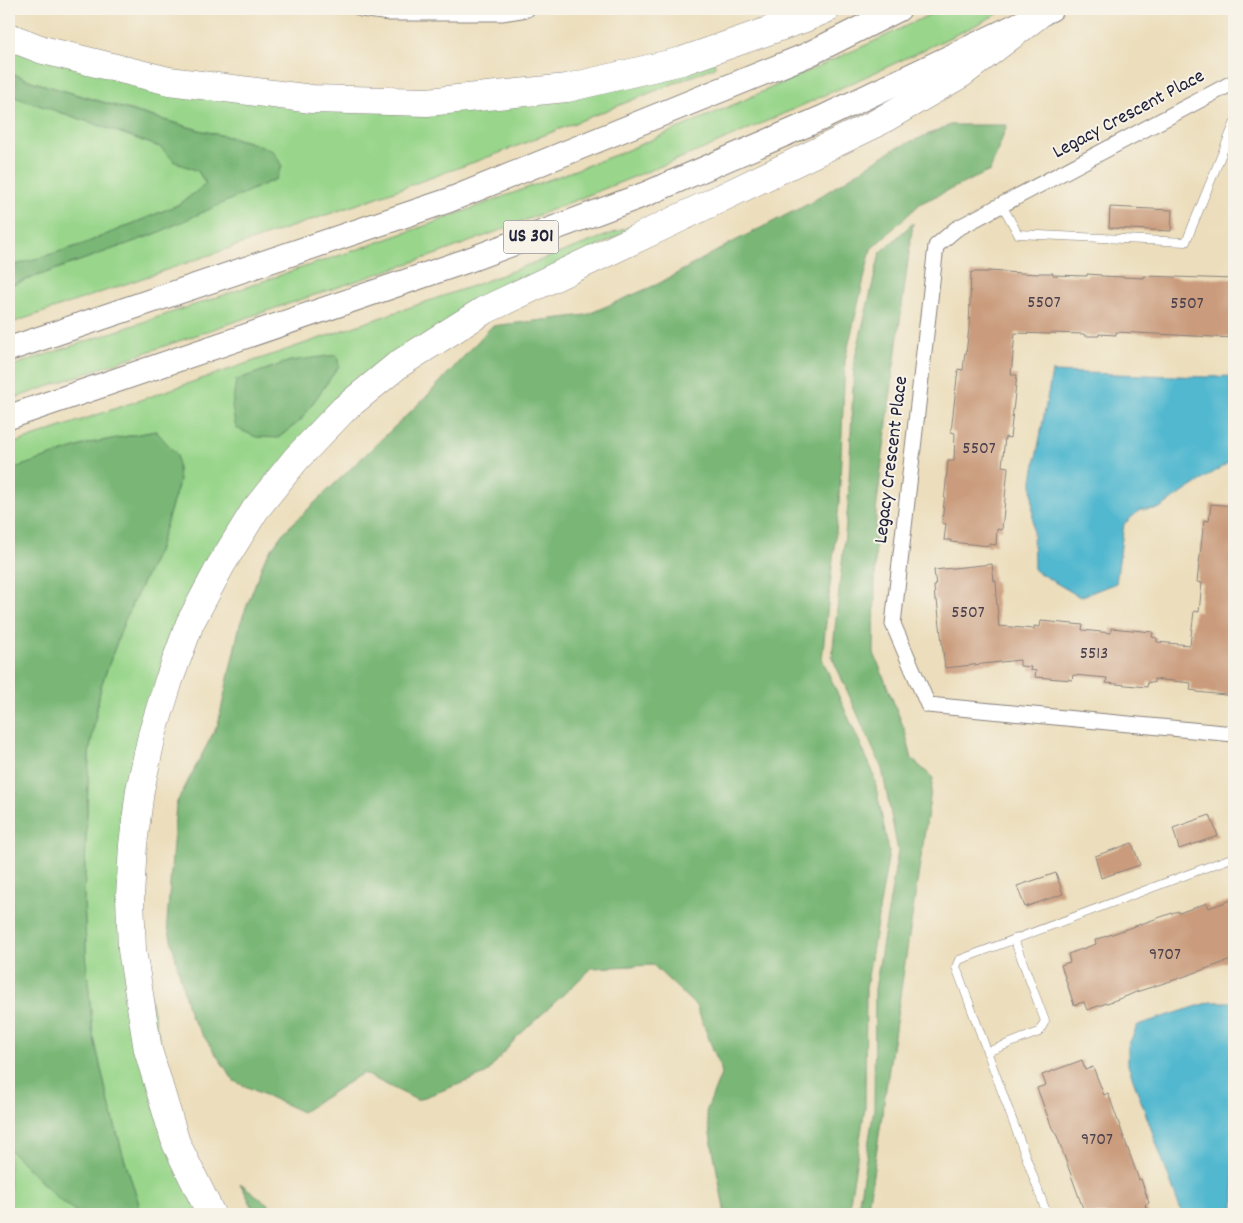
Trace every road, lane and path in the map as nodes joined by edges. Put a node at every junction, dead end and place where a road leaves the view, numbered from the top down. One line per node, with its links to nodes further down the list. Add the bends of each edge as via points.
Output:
1 (362, 9): 2 (street, via 390,13 502,13)
2 (527, 9)
3 (826, 9): 6 (highway, via 682,61 567,88 427,102 312,99 169,81 42,50)
4 (899, 9): 10 (main road, via 807,55 447,201)
5 (1044, 12): 11 (main road, US 301, via 822,118 646,194 466,261); 16 (highway, via 961,74 875,124 483,311 416,353 344,409 296,459 255,510 220,564 190,623 169,680 150,744 133,845 130,897 132,950 148,1050 176,1143)
6 (9, 37)
7 (1234, 82): 9 (street, Legacy Crescent Place)
8 (1234, 124): 9 (lane, via 1186,242 1018,234)
9 (1002, 205): 12 (street, Legacy Crescent Place, via 956,229 936,246 893,624 924,696 928,705)
10 (9, 349)
11 (9, 418)
12 (1234, 734)
13 (1234, 857): 14 (lane)
14 (1014, 939): 15 (lane, via 1045,1021 1039,1032); 15 (lane, via 959,960 956,967)
15 (987, 1052): 17 (lane)
16 (211, 1214)
17 (1047, 1214)

